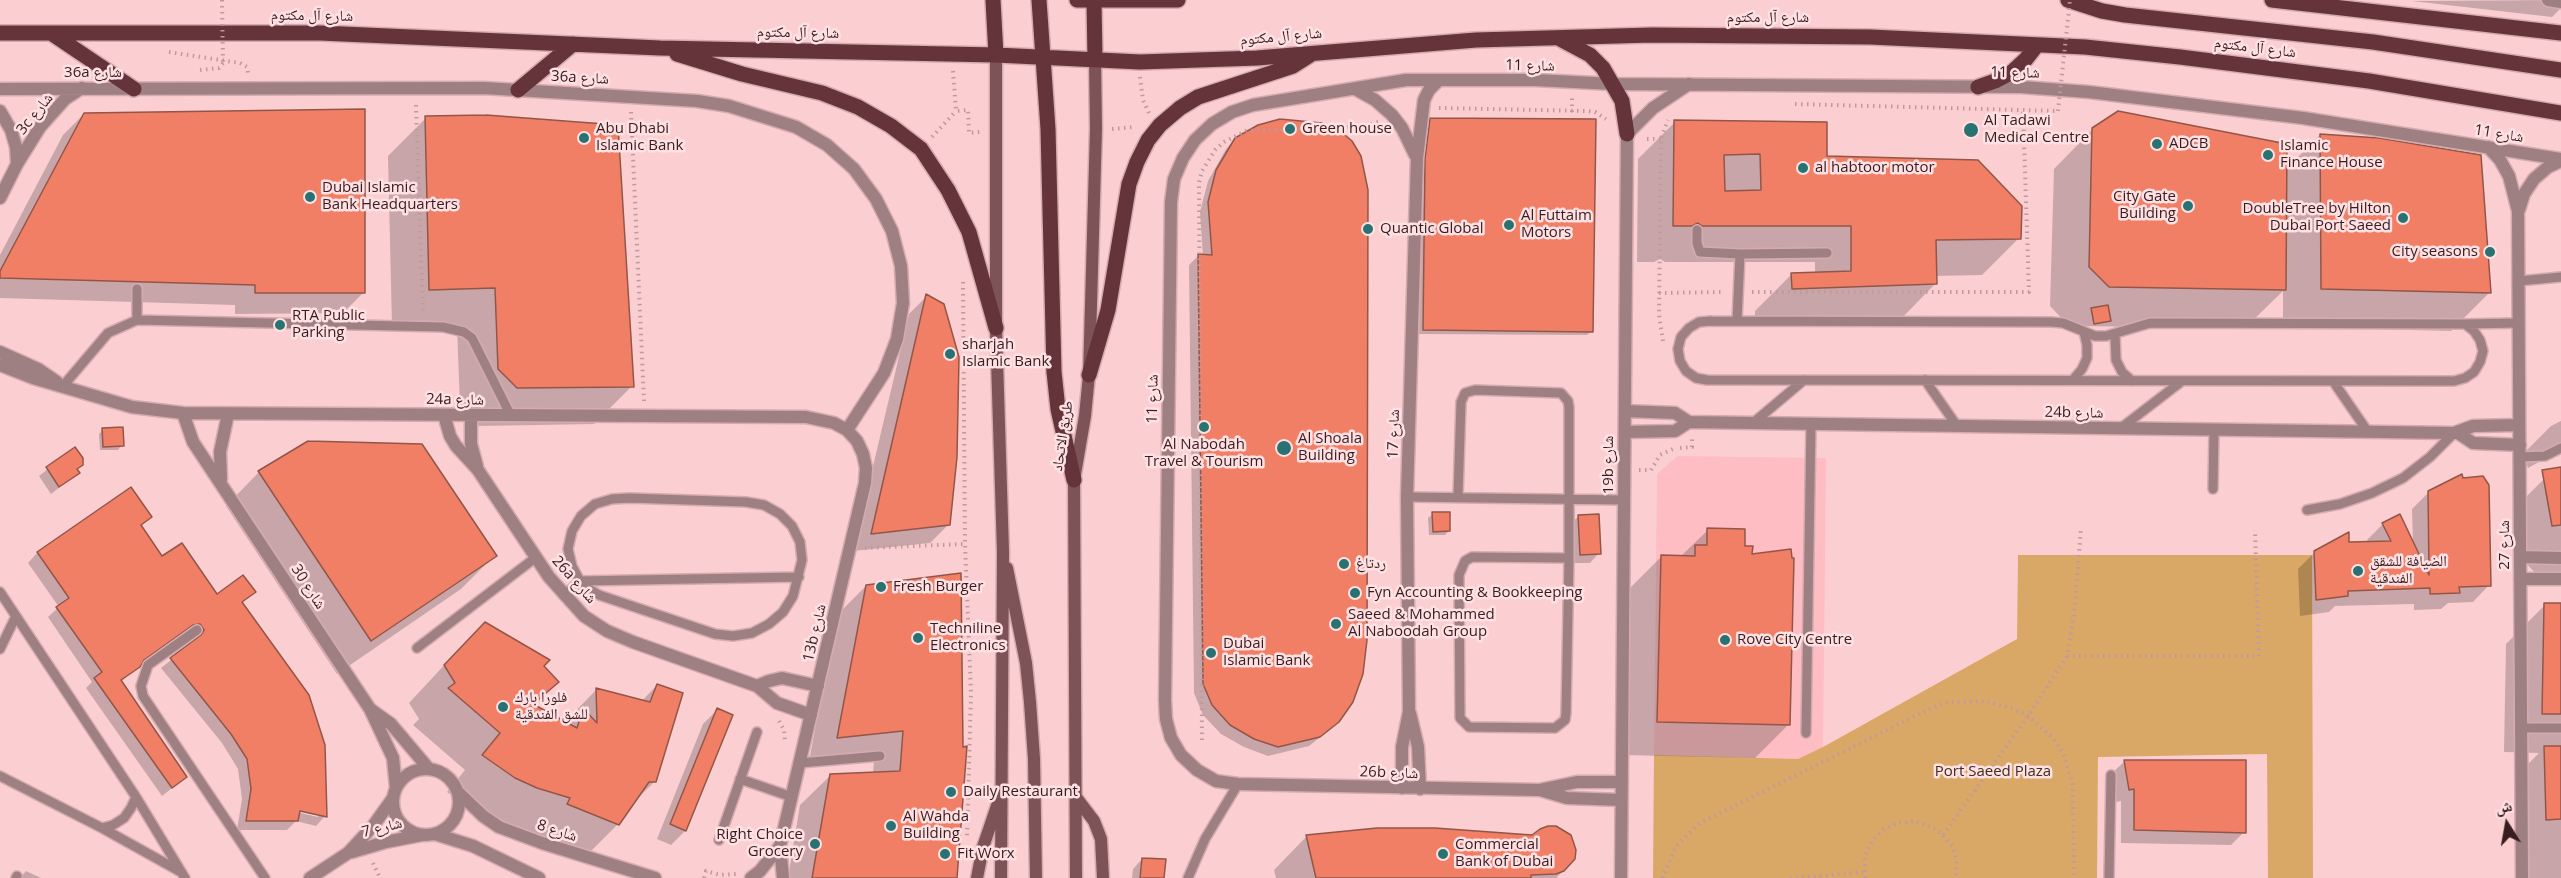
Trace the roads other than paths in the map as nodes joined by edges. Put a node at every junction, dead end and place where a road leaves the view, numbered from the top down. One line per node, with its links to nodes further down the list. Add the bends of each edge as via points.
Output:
1 (993, 0): 18 (main road)
2 (1039, 0): 19 (main road)
3 (1077, 0): 4 (main road)
4 (1094, 0): 5 (main road); 20 (main road, طريق الاتحاد)
5 (1178, 0)
6 (2069, 0): 21 (main road, via 2125,15 2373,42)
7 (2272, 0): 12 (main road)
8 (2548, 0): 9 (street)
9 (2561, 2)
10 (0, 33): 11 (main road, شارع آل مكتوم)
11 (51, 33): 14 (main road, شارع آل مكتوم, via 320,33); 28 (main road)
12 (2561, 33)
13 (1557, 38): 15 (main road, شارع آل مكتوم, via 1870,37); 17 (main road, شارع آل مكتوم); 23 (main road, via 1590,55)
14 (573, 44): 16 (main road, شارع آل مكتوم); 30 (main road)
15 (2037, 45): 25 (main road, via 2012,72); 32 (main road, شارع آل مكتوم, via 2275,68)
16 (660, 48): 18 (main road, شارع آل مكتوم); 50 (main road, via 742,74 822,93 858,107 921,149 948,189 969,232)
17 (1315, 52): 20 (main road, شارع آل مكتوم, via 1198,62); 55 (main road, via 1293,66 1198,97 1160,125 1148,140 1130,184 1108,310)
18 (996, 55): 19 (main road, شارع آل مكتوم); 50 (main road)
19 (1043, 57): 20 (main road, شارع آل مكتوم); 84 (main road, via 1054,372)
20 (1095, 59): 55 (main road, طريق الاتحاد)
21 (2561, 70)
22 (1438, 81): 23 (street, شارع 11); 29 (street, شارع 11, via 1406,80); 35 (street, شارع 17, via 1429,90 1422,108)
23 (1614, 84): 24 (street, شارع 11); 33 (main road, via 1622,101)
24 (1691, 84): 25 (street, شارع 11); 33 (street, via 1653,108)
25 (1978, 87): 34 (street, شارع 11, via 2089,92 2302,118)
26 (82, 88): 27 (street, 36a شارع); 28 (street, 36a شارع); 37 (street, 3c شارع, via 52,112)
27 (0, 89)
28 (134, 89): 30 (street, 36a شارع)
29 (1355, 89): 35 (street, شارع 17, via 1392,115); 122 (street, شارع 11, via 1253,105 1232,112 1195,140 1174,179 1166,719 1181,755 1197,770 1216,781)
30 (518, 90): 75 (street, 36a شارع, via 729,106 796,127 848,163 876,199 892,231 901,266 903,303 897,339 884,373)
31 (0, 111): 37 (street, 3c شارع, via 12,130)
32 (2561, 113)
33 (1627, 136): 63 (street, 19b شارع)
34 (2488, 147): 36 (street, شارع 11); 39 (street, شارع 27, via 2510,176)
35 (1417, 158): 86 (street, شارع 17)
36 (2561, 160): 39 (street, شارع 27, via 2534,179)
37 (16, 164): 38 (street, 3c شارع)
38 (0, 198)
39 (2518, 211): 44 (street, شارع 27)
40 (1697, 230): 42 (lane, via 1700,252)
41 (1827, 253): 42 (lane)
42 (1740, 254): 47 (lane)
43 (2561, 277): 44 (lane)
44 (2519, 281): 48 (street, شارع 27)
45 (137, 290): 46 (lane)
46 (137, 320): 62 (lane, via 108,333); 68 (lane, via 454,328 472,338)
47 (1737, 321): 51 (lane, via 2051,322); 56 (lane, via 1699,322 1689,328 1678,349 1686,371 1707,380)
48 (2519, 323): 49 (lane); 72 (street, شارع 27)
49 (2465, 324): 52 (lane, via 2150,322); 61 (lane, via 2480,340 2482,351 2474,372 2465,378)
50 (996, 328): 91 (main road)
51 (2084, 332): 52 (lane); 58 (lane, via 2087,358)
52 (2115, 334): 59 (lane, via 2116,360)
53 (0, 351): 62 (street, 24a شارع)
54 (0, 365): 62 (street, 24a شارع)
55 (1089, 375): 84 (main road, طريق الاتحاد)
56 (1804, 380): 57 (lane); 70 (lane)
57 (1925, 380): 58 (lane); 73 (lane)
58 (2073, 381): 59 (lane)
59 (2132, 381): 60 (lane)
60 (2182, 381): 61 (lane); 74 (lane)
61 (2333, 381): 78 (lane)
62 (63, 386): 64 (street, 24a شارع, via 132,407)
63 (1625, 411): 69 (street, 24b شارع, via 1675,413); 77 (street, 19b شارع)
64 (183, 413): 65 (street, 24a شارع); 83 (street, شارع 30, via 193,442)
65 (228, 414): 66 (street, 24a شارع); 83 (street, via 220,452)
66 (444, 415): 67 (street, 24a شارع); 82 (street, 26a شارع, via 450,436)
67 (471, 416): 68 (street, 24a شارع); 82 (street, 26a شارع, via 471,444)
68 (512, 416): 75 (street, 24a شارع, via 806,417)
69 (1691, 422): 70 (street, 24b شارع); 77 (street, 24b شارع, via 1674,431)
70 (1753, 423): 71 (street, 24b شارع)
71 (1811, 424): 73 (street, 24b شارع); 114 (lane)
72 (2519, 425): 79 (street, 24b شارع, via 2473,426); 81 (street, شارع 27)
73 (1957, 426): 74 (street, 24b شارع)
74 (2121, 428): 76 (street, 24b شارع)
75 (847, 430): 107 (street, 13b شارع, via 857,441 866,468)
76 (2214, 430): 78 (street, 24b شارع); 85 (lane)
77 (1625, 432): 89 (street, 19b شارع)
78 (2368, 432): 79 (street, 24b شارع)
79 (2456, 433): 81 (street, 24b شارع, via 2473,443); 90 (lane, via 2403,478 2340,504)
80 (2561, 448): 81 (lane, via 2545,456)
81 (2520, 451): 92 (street, شارع 27)
82 (478, 470): 93 (street, 26a شارع)
83 (221, 480): 108 (street, شارع 30)
84 (1074, 480): 129 (main road, طريق الاتحاد)
85 (2213, 489)
86 (1407, 497): 87 (lane); 109 (street, شارع 17)
87 (1458, 498): 88 (lane); 88 (lane, via 1461,402 1465,393 1475,390 1561,393 1568,401)
88 (1569, 499): 89 (lane); 94 (lane)
89 (1624, 500): 121 (street, 19b شارع)
90 (2307, 510)
91 (1003, 552): 128 (main road); 147 (main road, via 1016,604 1029,693)
92 (2520, 557): 95 (street); 97 (street, شارع 27)
93 (535, 558): 101 (street, 26a شارع); 104 (lane)
94 (1569, 558): 94 (lane, via 1472,557 1461,567 1459,711 1469,727 1555,728 1565,720)
95 (2561, 558)
96 (799, 578): 99 (lane); 99 (lane, via 783,612 760,628 734,636 715,634 599,595); 99 (lane, via 800,542 792,526 764,505 612,498 595,504 572,531 568,549)
97 (2520, 579): 98 (street); 111 (street, شارع 27)
98 (2561, 579)
99 (580, 581): 101 (lane)
100 (0, 592): 102 (lane)
101 (564, 596): 106 (street, 26a شارع, via 607,631)
102 (16, 616): 105 (lane); 130 (lane)
103 (197, 630): 139 (lane, via 148,665 141,686 143,696)
104 (417, 648)
105 (0, 649)
106 (757, 686): 107 (street, via 782,678); 110 (street, 26a شارع, via 777,703)
107 (818, 686): 110 (street, 13b شارع)
108 (370, 709): 117 (street, شارع 30, via 391,724); 126 (street, شارع 30, via 393,758)
109 (1409, 712): 123 (street, شارع 17, via 1402,747); 124 (street, شارع 17, via 1418,747)
110 (811, 715): 116 (street, 13b شارع)
111 (2521, 728): 112 (lane); 153 (street, شارع 27)
112 (2561, 728)
113 (757, 732): 120 (lane)
114 (1806, 733)
115 (879, 756): 116 (lane)
116 (800, 763): 131 (street, 13b شارع)
117 (429, 769): 126 (street, via 410,773); 127 (street, via 448,776)
118 (2111, 775): 152 (lane)
119 (0, 776): 133 (lane)
120 (740, 779): 131 (lane); 135 (lane)
121 (1622, 782): 125 (street, 26b شارع, via 1577,782); 132 (street, 19b شارع)
122 (1238, 784): 123 (street, 26b شارع); 150 (lane, via 1205,839)
123 (1402, 788): 124 (street, 26b شارع)
124 (1420, 789): 125 (street, 26b شارع)
125 (1539, 790): 132 (street, 26b شارع, via 1567,798)
126 (395, 793): 134 (street, via 398,819 413,832); 137 (street, شارع 7, via 373,826)
127 (459, 793): 134 (street, via 460,804 452,823); 142 (street, شارع 8, via 499,826)
128 (1002, 794): 145 (main road); 146 (main road)
129 (1076, 796): 148 (main road, طريق الاتحاد); 149 (main road, via 1101,839)
130 (136, 797): 133 (lane, via 124,818); 138 (lane)
131 (792, 797): 136 (street, 13b شارع)
132 (1621, 800): 151 (street, 19b شارع)
133 (102, 828): 138 (lane)
134 (429, 834): 137 (street, شارع 7); 141 (street, via 473,846)
135 (719, 840)
136 (780, 846): 143 (street, 13b شارع); 144 (street, 13b شارع)
137 (348, 853): 140 (street, شارع 7)
138 (184, 875)
139 (265, 878)
140 (310, 878)
141 (539, 878)
142 (655, 878)
143 (751, 878)
144 (783, 878)
145 (977, 878)
146 (1001, 878)
147 (1036, 878)
148 (1076, 878)
149 (1103, 878)
150 (1188, 878)
151 (1621, 878)
152 (2109, 878)
153 (2522, 878)

